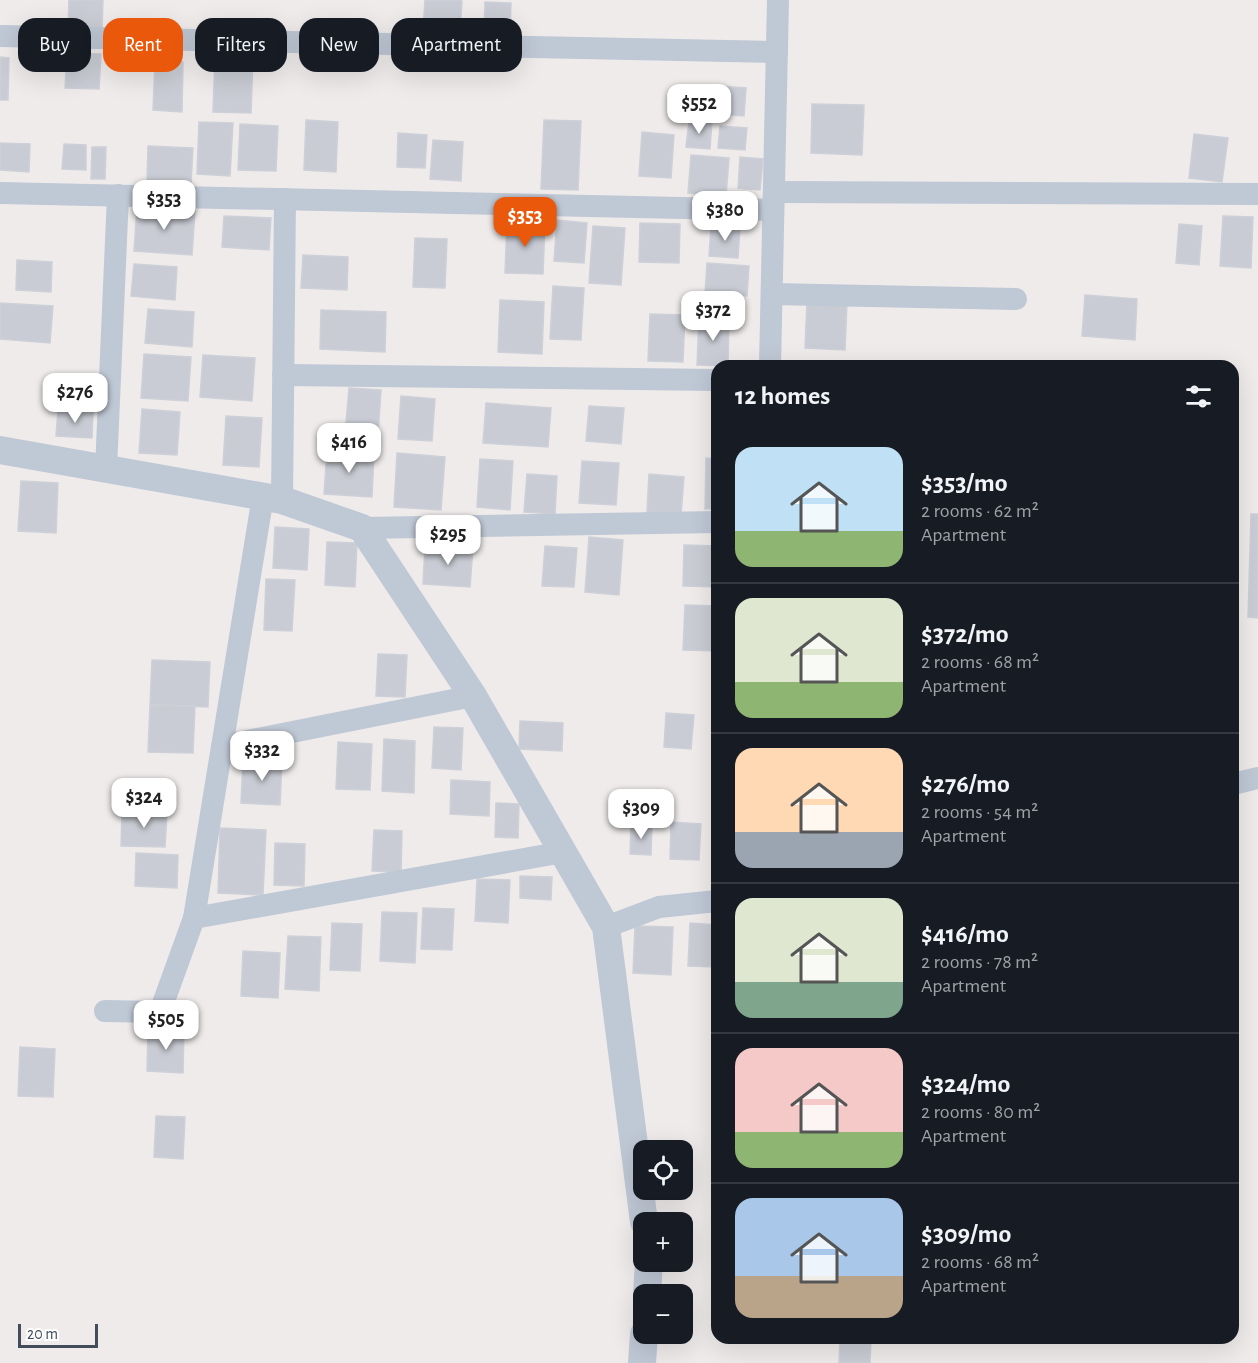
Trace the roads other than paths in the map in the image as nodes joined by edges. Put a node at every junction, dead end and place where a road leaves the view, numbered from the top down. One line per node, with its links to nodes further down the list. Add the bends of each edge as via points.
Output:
1 (778, 0): 3 (street)
2 (0, 36): 3 (street)
3 (777, 52): 8 (street)
4 (0, 193): 6 (street)
5 (1258, 194): 8 (street)
6 (118, 195): 7 (street); 15 (street)
7 (285, 199): 8 (street); 12 (street)
8 (774, 201): 9 (street)
9 (772, 294): 10 (street); 11 (street)
10 (1016, 299)
11 (770, 360)
12 (283, 375): 13 (street); 16 (street)
13 (711, 380)
14 (0, 450): 15 (street)
15 (106, 469): 16 (street)
16 (273, 498): 18 (street); 20 (street)
17 (711, 522): 18 (street)
18 (362, 528): 19 (street)
19 (473, 696): 20 (street); 23 (street)
20 (222, 746): 25 (street)
21 (1258, 778): 22 (street)
22 (1239, 783)
23 (563, 852): 25 (street); 26 (street)
24 (711, 902): 26 (street, via 659,907)
25 (194, 918): 27 (street, via 160,1012)
26 (606, 927): 28 (street)
27 (105, 1011)
28 (643, 1212)
29 (643, 1344): 30 (street)
30 (642, 1363)

